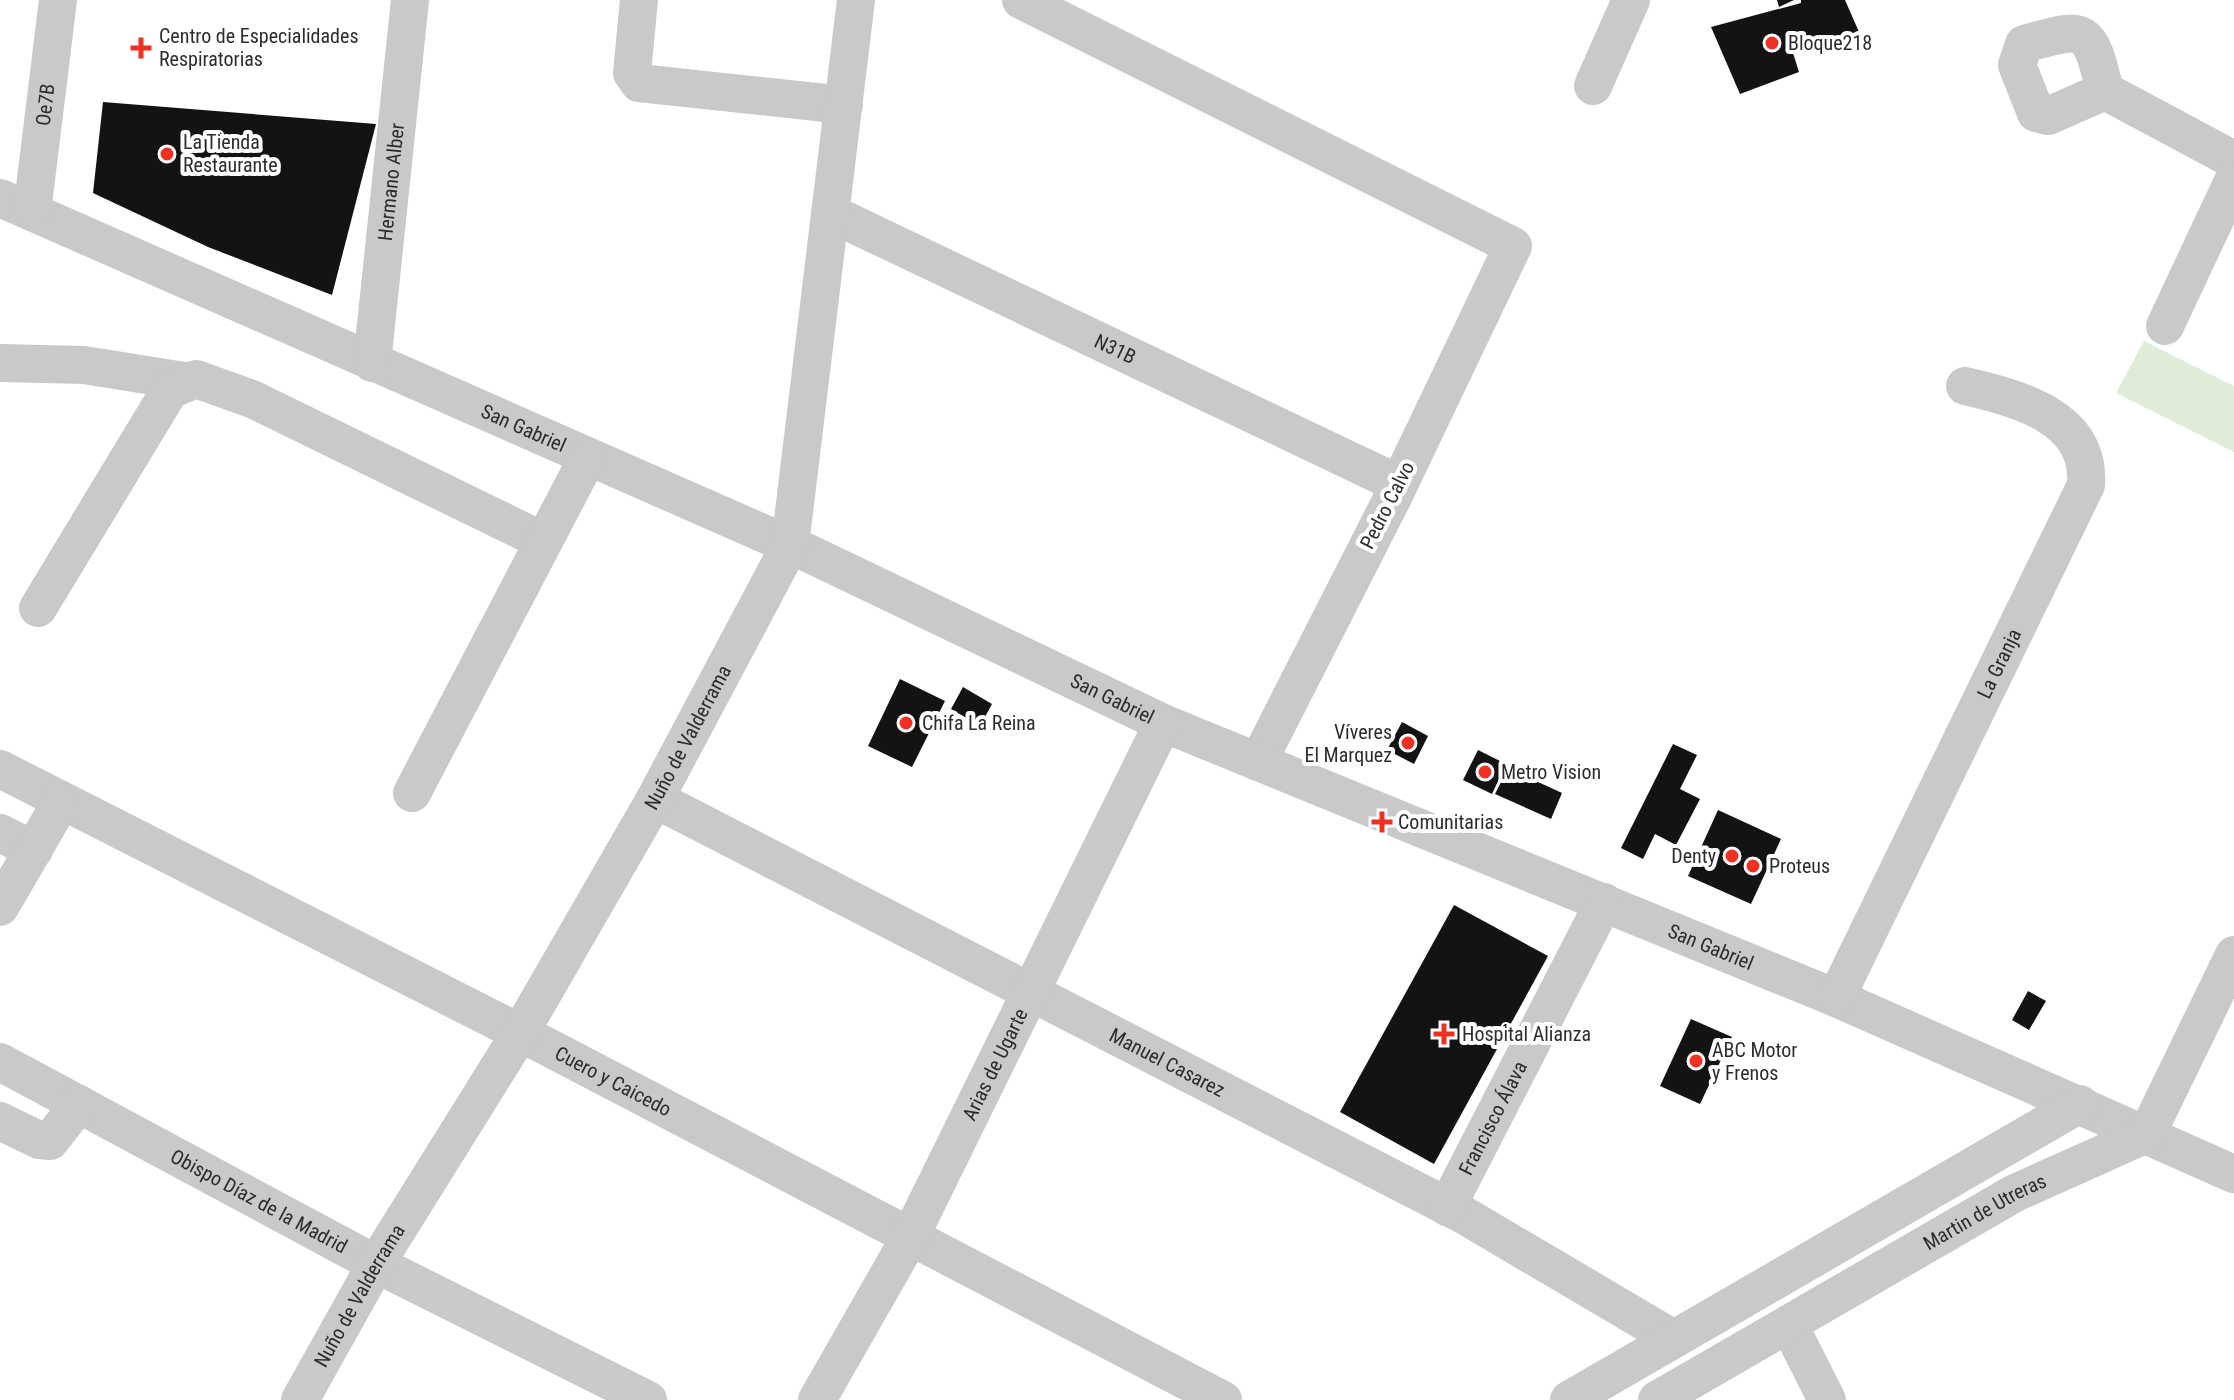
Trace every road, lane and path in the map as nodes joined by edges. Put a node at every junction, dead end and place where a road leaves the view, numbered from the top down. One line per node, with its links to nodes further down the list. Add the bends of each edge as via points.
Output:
1 (58, 0): 12 (street, Oe7B)
2 (410, 0): 16 (street, Hermano Alber)
3 (639, 0): 9 (street, via 632,73 639,83)
4 (856, 0): 9 (street, Nuño de Valderrama)
5 (1021, 0): 20 (street, Pedro Calvo, via 1513,246)
6 (1631, 0): 7 (street)
7 (1593, 86)
8 (2105, 91): 10 (street)
9 (844, 105): 13 (street, Nuño de Valderrama)
10 (2234, 160)
11 (2234, 179): 14 (street)
12 (16, 205): 16 (street, San Gabriel)
13 (830, 213): 20 (street, N31B); 22 (street, Nuño de Valderrama)
14 (2165, 326)
15 (0, 363): 17 (street, via 84,365)
16 (372, 363): 19 (street, San Gabriel)
17 (184, 381): 21 (street, via 206,381 252,399); 23 (street, via 170,390)
18 (1965, 386): 36 (street, La Granja, via 2012,397 2055,417 2078,447 2086,485)
19 (588, 457): 21 (street); 22 (street, San Gabriel)
20 (1399, 484): 25 (street, Pedro Calvo)
21 (543, 541): 27 (street)
22 (790, 545): 24 (street, San Gabriel); 28 (street, Nuño de Valderrama)
23 (38, 608)
24 (1163, 723): 25 (street, San Gabriel); 35 (street, Arias de Ugarte)
25 (1258, 762): 32 (street, San Gabriel)
26 (0, 769): 29 (street, Cuero y Caicedo)
27 (412, 793)
28 (655, 799): 35 (street, Manuel Casarez); 37 (street, Nuño de Valderrama)
29 (61, 802): 31 (street); 37 (street, Cuero y Caicedo)
30 (0, 833): 31 (street)
31 (34, 850): 33 (street)
32 (1604, 902): 36 (street, San Gabriel); 44 (street, Francisco Álava)
33 (0, 907)
34 (2234, 955): 42 (street)
35 (1032, 994): 44 (street, Manuel Casarez); 45 (street, Arias de Ugarte)
36 (1836, 998): 40 (street, San Gabriel)
37 (520, 1033): 45 (street, Cuero y Caicedo); 46 (street, Nuño de Valderrama)
38 (0, 1062): 39 (street, Obispo Díaz de la Madrid)
39 (79, 1104): 41 (street, via 50,1141); 46 (street, Obispo Díaz de la Madrid)
40 (2080, 1104): 42 (street, San Gabriel); 48 (street)
41 (0, 1121)
42 (2147, 1134): 43 (street, San Gabriel); 47 (street, Martin de Utreras, via 2015,1193)
43 (2234, 1174)
44 (1447, 1207): 48 (street, Manuel Casarez)
45 (909, 1239): 51 (street, Arias de Ugarte); 52 (street, Cuero y Caicedo)
46 (376, 1264): 49 (street, Nuño de Valderrama); 50 (street, Obispo Díaz de la Madrid)
47 (1789, 1325): 54 (street, Martin de Utreras); 55 (street)
48 (1674, 1339): 53 (street)
49 (300, 1400)
50 (648, 1400)
51 (817, 1400)
52 (1223, 1400)
53 (1569, 1400)
54 (1657, 1400)
55 (1827, 1400)

